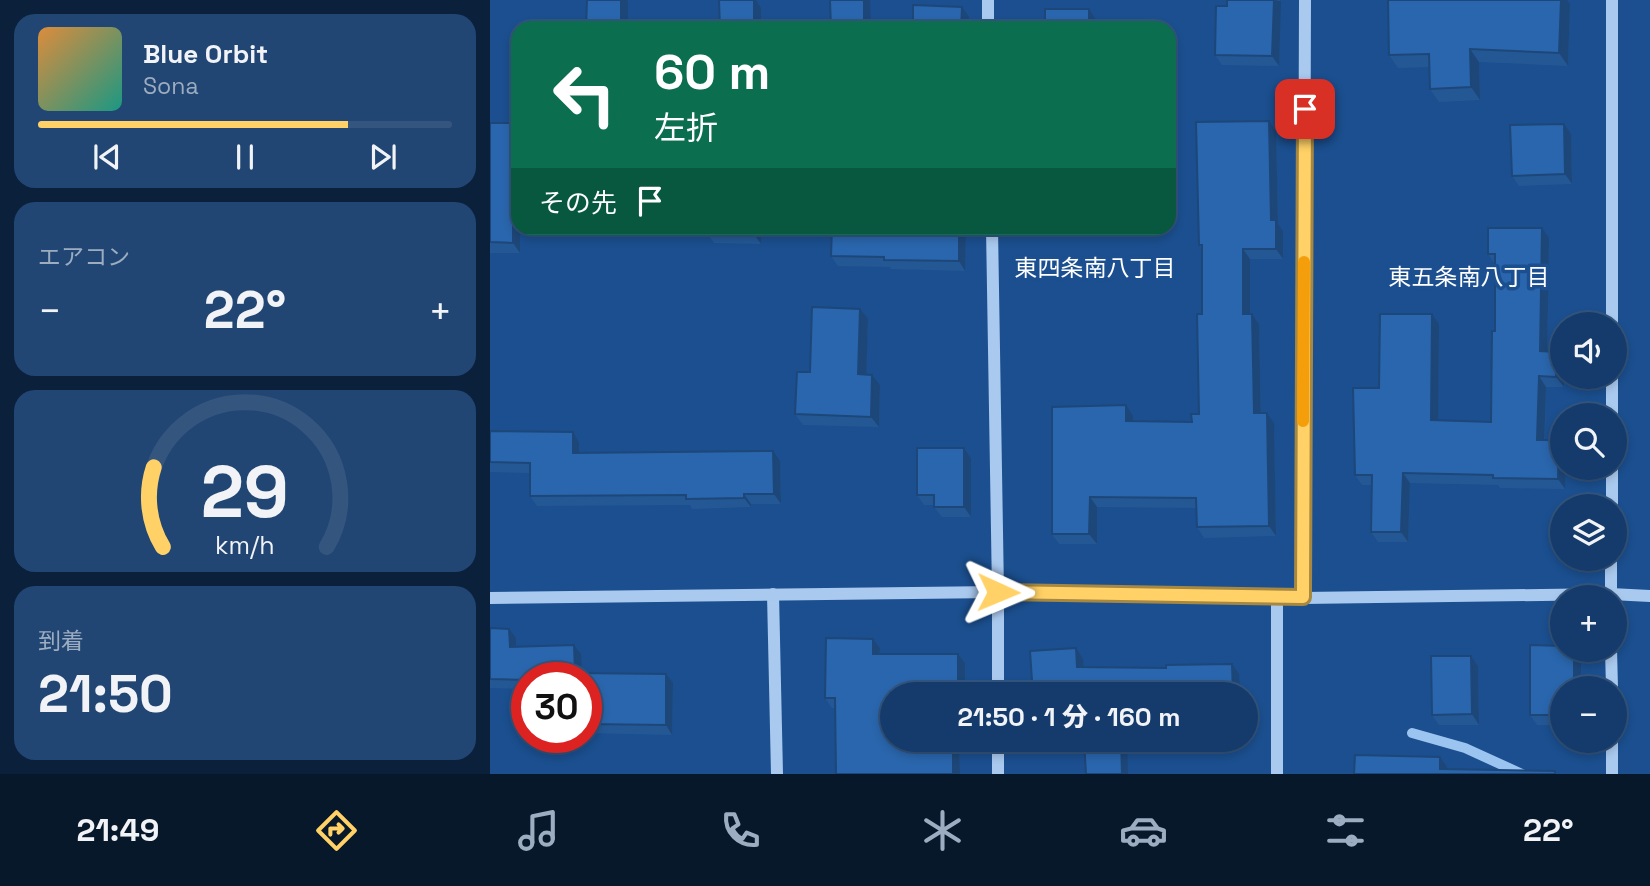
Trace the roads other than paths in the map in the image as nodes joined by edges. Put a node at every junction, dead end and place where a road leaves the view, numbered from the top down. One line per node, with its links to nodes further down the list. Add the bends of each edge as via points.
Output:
1 (988, 0): 4 (street)
2 (1305, 0): 13 (street)
3 (1612, 0): 6 (street)
4 (988, 21)
5 (992, 235): 7 (street)
6 (1612, 312)
7 (998, 592): 8 (street); 12 (street); 15 (street)
8 (773, 594): 14 (street); 18 (street)
9 (1550, 596): 13 (street)
10 (1627, 596): 11 (street)
11 (1650, 596)
12 (1277, 597): 13 (street); 20 (street)
13 (1303, 597)
14 (490, 598)
15 (998, 682)
16 (998, 752): 19 (street)
17 (1612, 753): 21 (street)
18 (777, 774)
19 (998, 774)
20 (1278, 774)
21 (1612, 774)

